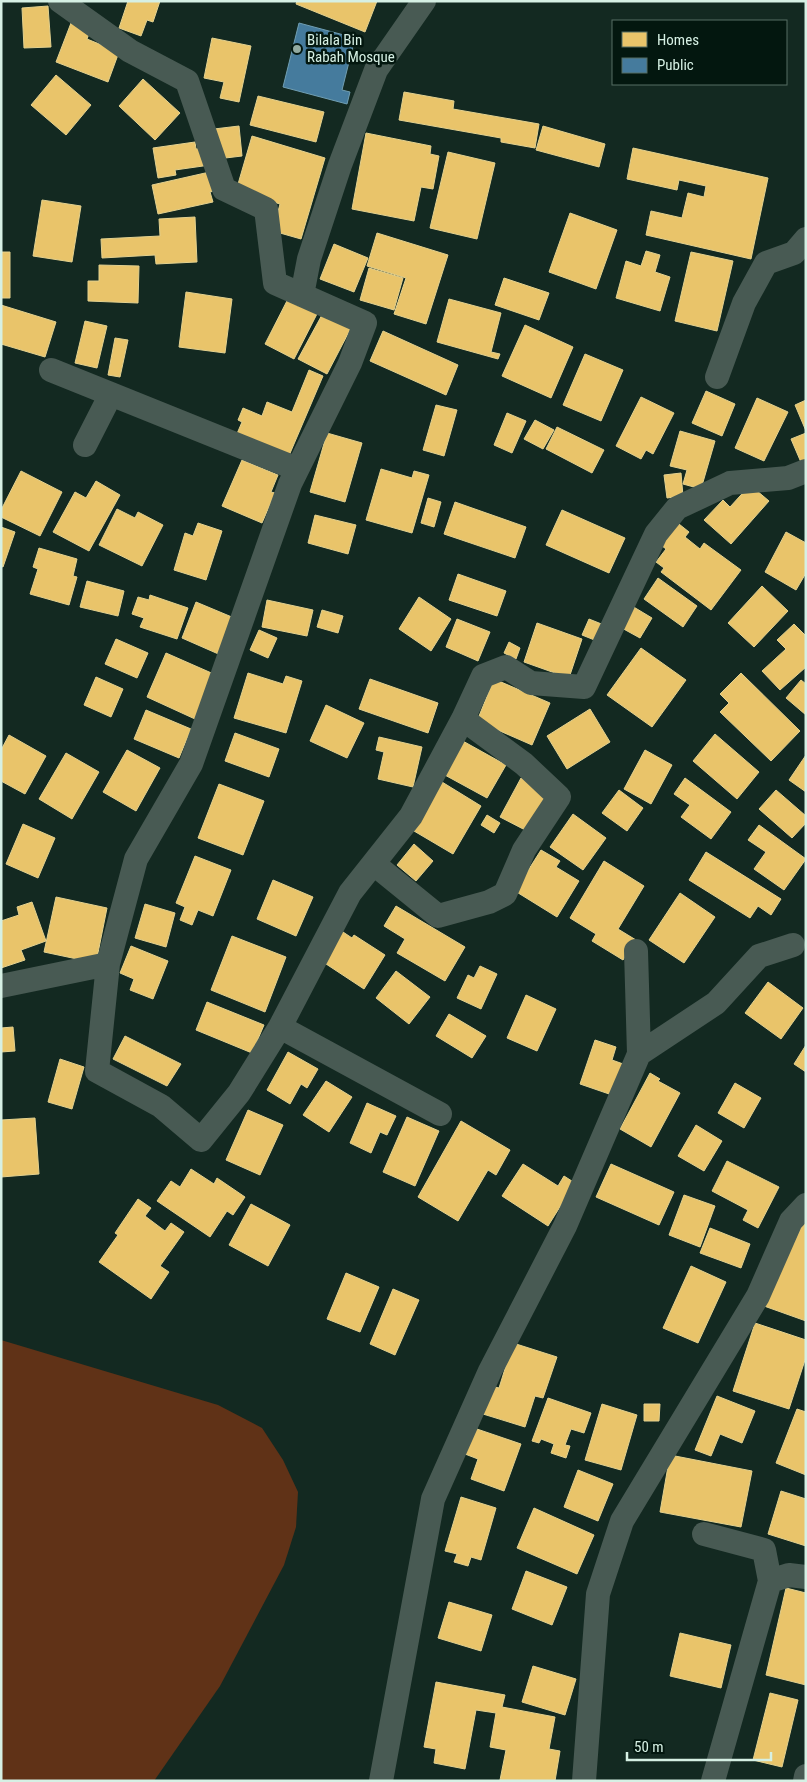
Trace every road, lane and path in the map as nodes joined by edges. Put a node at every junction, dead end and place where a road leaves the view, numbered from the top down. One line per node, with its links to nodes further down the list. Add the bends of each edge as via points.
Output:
1 (60, 1): 4 (street, via 130,51 187,81 224,189 266,209 275,283)
2 (424, 1): 4 (street, via 376,70 309,259)
3 (806, 239): 6 (street, via 794,253 766,263 744,303)
4 (302, 295): 9 (street, via 364,323 350,363)
5 (51, 370): 7 (street)
6 (717, 377)
7 (111, 394): 8 (street); 9 (street)
8 (85, 445)
9 (297, 469): 15 (street, via 191,764 136,859)
10 (806, 471): 11 (street, via 788,478 730,483 677,508 656,534 584,687 531,682 506,667 483,676)
11 (463, 719): 12 (street, via 412,816); 12 (street, via 524,764 559,797 524,850 505,894 489,902 438,916)
12 (374, 864): 17 (street, via 350,894)
13 (793, 945): 18 (street, via 759,956 716,1003)
14 (636, 951): 18 (street)
15 (108, 964): 16 (street); 17 (street, via 97,1071 161,1106 201,1140 239,1093)
16 (1, 986)
17 (280, 1027): 19 (street)
18 (639, 1054): 25 (street, via 565,1226 490,1371 433,1499)
19 (440, 1114)
20 (806, 1205): 26 (street, via 791,1221 758,1296 622,1521 598,1594)
21 (704, 1534): 23 (street, via 764,1550)
22 (806, 1577): 23 (street, via 789,1575)
23 (770, 1581): 27 (street)
24 (806, 1776): 28 (street)
25 (382, 1781)
26 (584, 1781)
27 (713, 1781)
28 (805, 1781)

